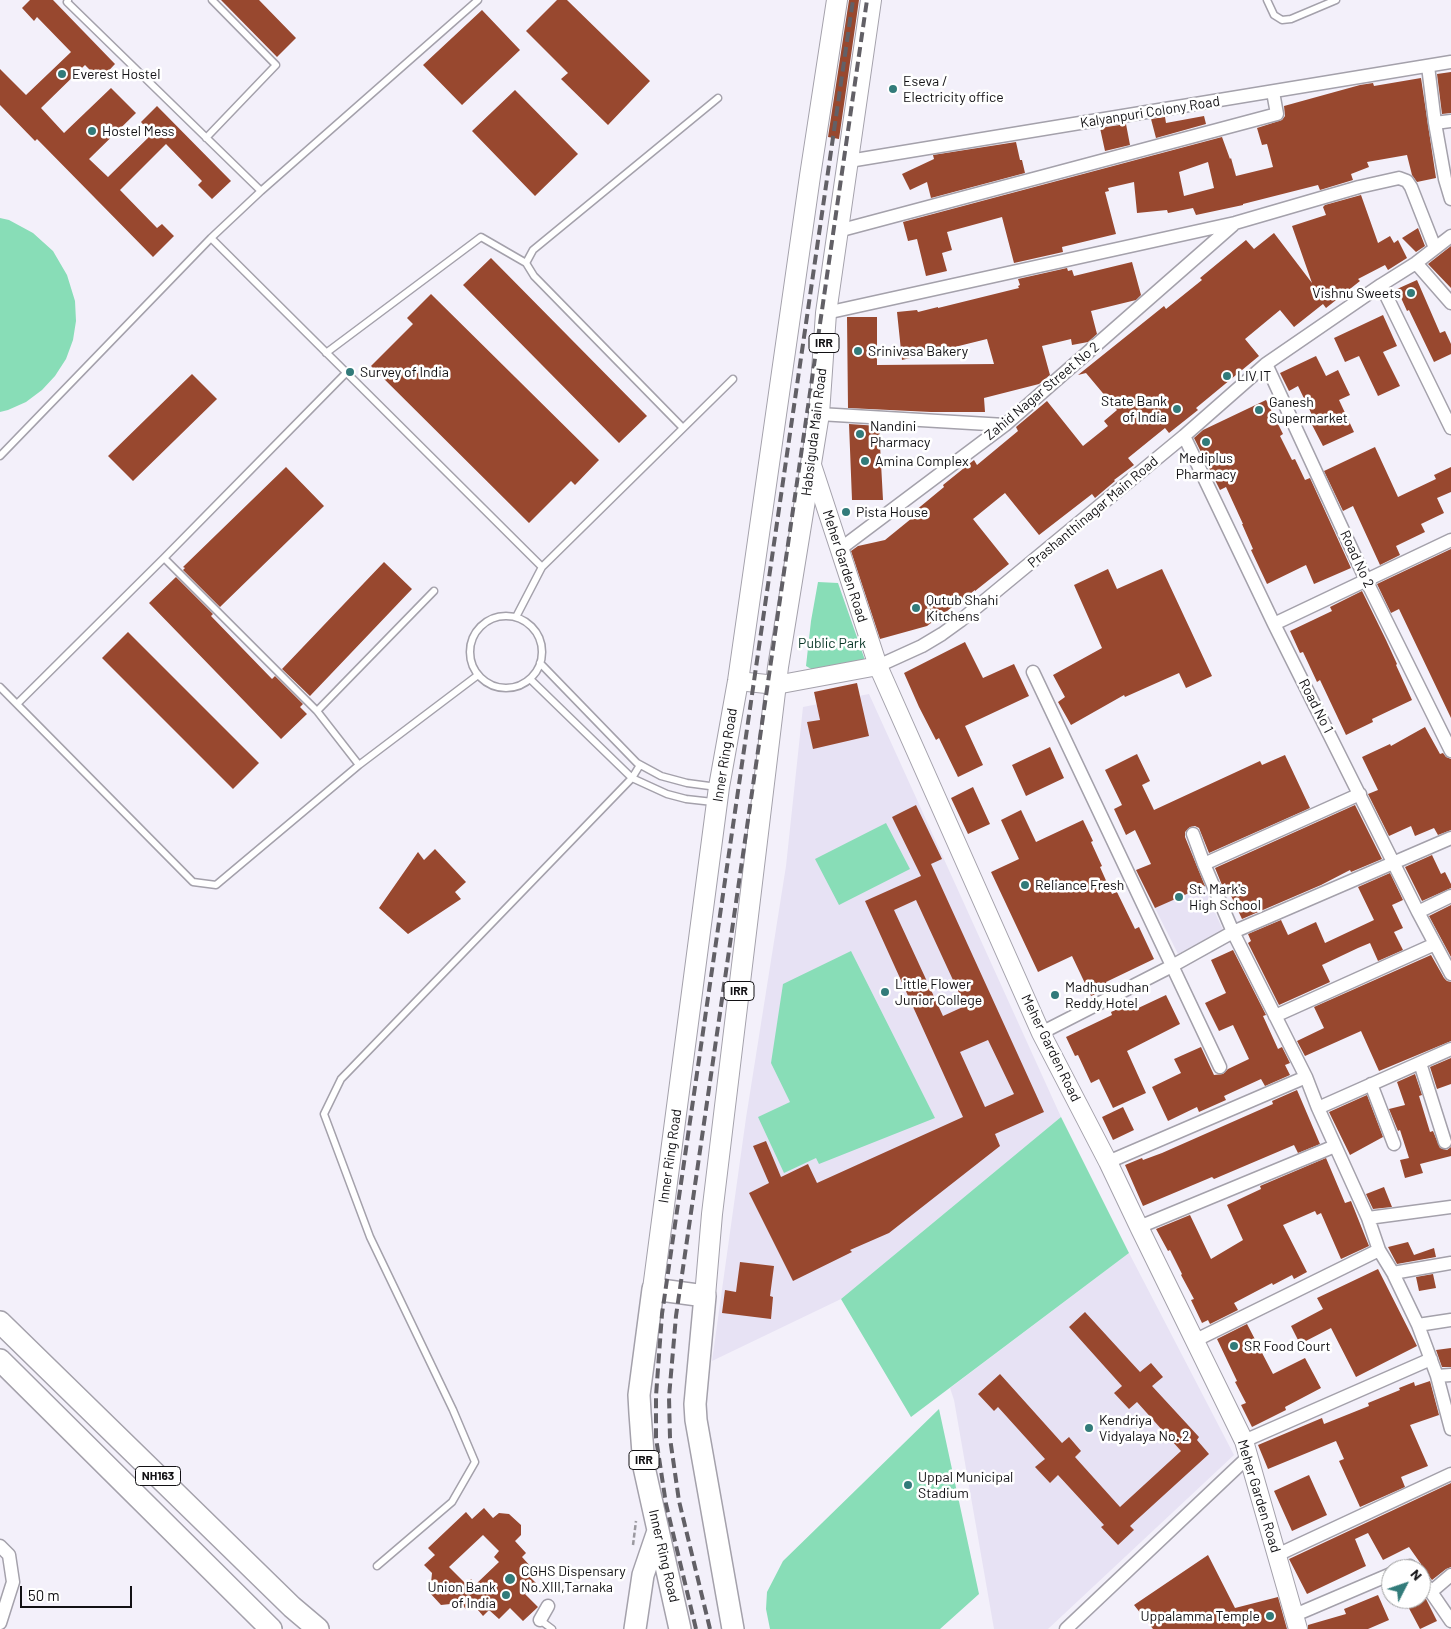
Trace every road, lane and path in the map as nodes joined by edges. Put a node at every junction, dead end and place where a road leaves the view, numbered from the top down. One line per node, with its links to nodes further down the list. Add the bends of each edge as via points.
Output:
1 (68, 0): 14 (lane)
2 (212, 0): 14 (lane, via 276,65)
3 (478, 0): 17 (lane)
4 (836, 0): 53 (main road, IRR)
5 (871, 0): 15 (main road, Habsiguda Main Road / IRR)
6 (1267, 0): 7 (lane, via 1274,15 1282,20)
7 (1336, 0)
8 (1451, 62): 9 (street, Kalyanpuri Colony Road)
9 (1428, 66): 10 (street, Kalyanpuri Colony Road); 13 (street)
10 (1273, 92): 15 (street, Kalyanpuri Colony Road); 20 (street, via 1277,114)
11 (718, 98): 24 (lane, via 533,250)
12 (1451, 121): 13 (street)
13 (1435, 123): 16 (street)
14 (206, 138): 17 (lane)
15 (849, 161): 20 (main road, Habsiguda Main Road / IRR)
16 (1448, 178): 18 (street)
17 (261, 191): 22 (lane)
18 (1451, 199)
19 (1235, 223): 23 (street, via 1359,187 1403,179 1411,187); 28 (street); 34 (street, Zahid Nagar Street No 2)
20 (838, 231): 28 (main road, Habsiguda Main Road / IRR)
21 (1451, 236): 23 (street)
22 (210, 238): 29 (lane); 38 (lane)
23 (1435, 248): 25 (street)
24 (526, 263): 29 (lane, via 481,236); 35 (lane, via 534,276)
25 (1416, 263): 26 (street, Prashanthinagar Main Road); 27 (street)
26 (1381, 285): 30 (street, Prashanthinagar Main Road); 36 (street)
27 (1451, 303)
28 (826, 314): 33 (main road, Habsiguda Main Road / IRR)
29 (326, 353): 31 (lane)
30 (1266, 364): 37 (street, Prashanthinagar Main Road); 44 (street, Road No 2)
31 (346, 373): 42 (lane); 43 (lane)
32 (733, 378): 35 (lane)
33 (818, 414): 34 (street); 39 (main road, Habsiguda Main Road / IRR)
34 (1005, 424): 41 (street, Zahid Nagar Street No 2)
35 (683, 428): 43 (lane)
36 (1451, 428)
37 (1184, 436): 47 (street, Road No 1); 49 (street, Prashanthinagar Main Road, via 960,621 922,646)
38 (0, 456)
39 (811, 462): 41 (main road, Meher Garden Road); 54 (main road, Habsiguda Main Road / IRR)
40 (1451, 540): 44 (street)
41 (840, 549): 49 (main road, Meher Garden Road)
42 (164, 558): 56 (lane); 57 (lane)
43 (542, 567): 46 (lane)
44 (1366, 580): 47 (street); 58 (street, Road No 2)
45 (434, 592): 57 (lane)
46 (516, 617): 48 (lane, via 526,622 540,640); 51 (lane, via 493,618 476,632 470,654)
47 (1274, 624): 62 (street, Road No 1)
48 (540, 663): 52 (lane); 60 (lane)
49 (878, 666): 54 (main road, Prashanthinagar Main Road); 75 (main road, Meher Garden Road)
50 (1033, 672): 72 (street)
51 (478, 675): 52 (lane, via 498,687 509,688); 59 (lane)
52 (530, 679): 61 (lane)
53 (738, 681): 54 (main road, Prashanthinagar Main Road); 63 (main road, Inner Ring Road / IRR)
54 (776, 685): 93 (main road, IRR, via 712,1214)
55 (0, 687): 56 (lane)
56 (18, 704): 59 (lane, via 193,882 216,885)
57 (317, 711): 59 (lane)
58 (1451, 751)
59 (359, 765)
60 (640, 765): 61 (lane); 63 (lane, via 661,776)
61 (632, 778): 63 (lane, via 686,799); 108 (lane, via 341,1079 324,1114 370,1237 453,1410 474,1462 452,1502)
62 (1360, 794): 66 (street, Road No 1); 67 (street)
63 (718, 795): 92 (main road, Inner Ring Road / IRR)
64 (1193, 834): 67 (street)
65 (1451, 838): 66 (street)
66 (1393, 862): 69 (street, Road No 1); 70 (street)
67 (1204, 864): 70 (street)
68 (1451, 896): 69 (street)
69 (1418, 912): 71 (street, Road No 1)
70 (1233, 932): 72 (street); 74 (street)
71 (1435, 944): 73 (street, Road No 1); 74 (street)
72 (1172, 966): 75 (street); 78 (street)
73 (1451, 974)
74 (1275, 1016): 79 (street)
75 (1041, 1033): 85 (main road, Meher Garden Road)
76 (1451, 1049): 77 (street)
77 (1420, 1063): 80 (street); 82 (street)
78 (1220, 1067)
79 (1306, 1077): 81 (street); 85 (street)
80 (1371, 1084): 81 (street); 83 (street)
81 (1318, 1108): 84 (street)
82 (1445, 1142)
83 (1394, 1144)
84 (1335, 1146): 87 (street); 88 (street)
85 (1108, 1162): 88 (main road, Meher Garden Road)
86 (1451, 1206): 87 (street)
87 (1368, 1218): 89 (street)
88 (1138, 1227): 97 (main road, Meher Garden Road)
89 (1378, 1250): 91 (street); 97 (street)
90 (1451, 1263): 91 (street)
91 (1393, 1273): 96 (street)
92 (653, 1289): 93 (highway); 105 (highway, Inner Ring Road / IRR, via 639,1395 644,1468)
93 (705, 1296): 122 (highway, IRR, via 696,1420)
94 (1451, 1320): 96 (street)
95 (0, 1322): 118 (highway, NH163, via 292,1608)
96 (1418, 1325): 98 (street)
97 (1194, 1341): 103 (main road, Meher Garden Road)
98 (1431, 1359): 101 (street); 103 (street)
99 (0, 1360): 117 (highway, NH163)
100 (1451, 1375): 101 (street)
101 (1437, 1376): 102 (street)
102 (1451, 1426)
103 (1246, 1449): 107 (main road, Meher Garden Road); 123 (street)
104 (1451, 1474): 107 (street)
105 (658, 1531): 120 (highway, via 643,1575); 121 (highway, Inner Ring Road / IRR)
106 (0, 1546): 116 (street, via 9,1554 13,1582)
107 (1277, 1555): 115 (main road, Meher Garden Road)
108 (377, 1566)
109 (1451, 1575): 111 (street)
110 (1381, 1579): 115 (street)
111 (1431, 1592): 114 (street)
112 (548, 1606): 113 (street)
113 (540, 1620): 119 (lane)
114 (1451, 1621)
115 (1297, 1622)
116 (0, 1623)
117 (271, 1629)
118 (318, 1629)
119 (552, 1629)
120 (634, 1629)
121 (680, 1629)
122 (733, 1629)
123 (1066, 1629)

